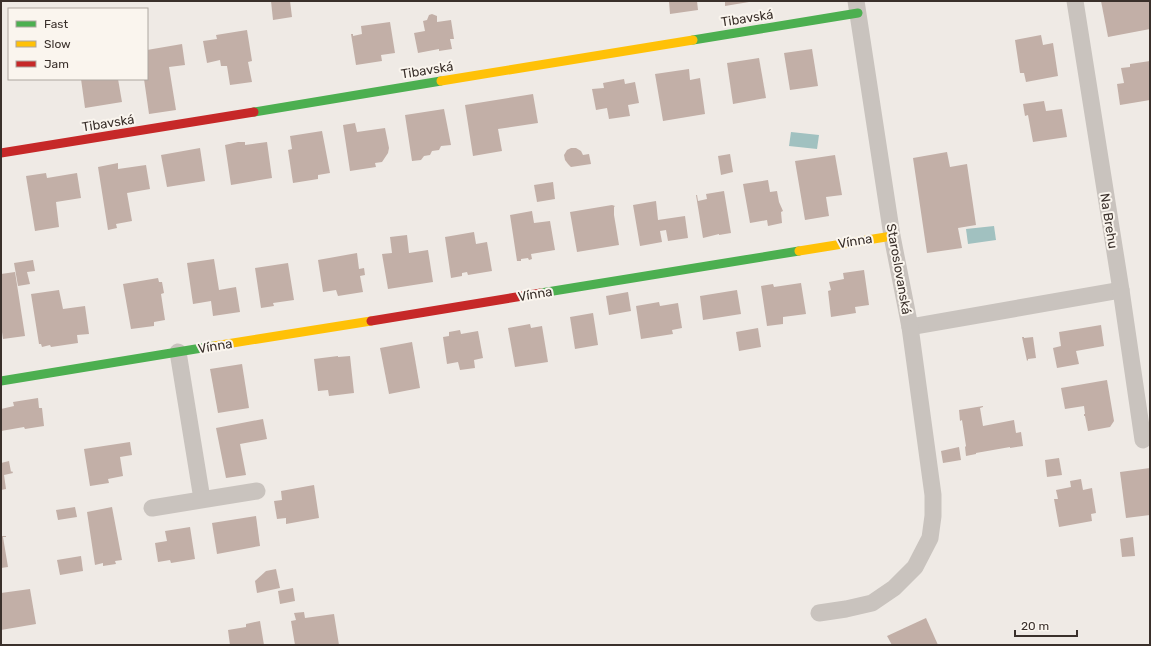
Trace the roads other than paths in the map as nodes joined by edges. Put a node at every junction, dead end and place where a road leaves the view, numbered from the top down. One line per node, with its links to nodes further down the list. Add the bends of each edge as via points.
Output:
1 (1075, 1): 5 (street, Na Brehu)
2 (857, 7): 3 (street, Tibavská); 4 (street, Staroslovanská)
3 (1, 154)
4 (892, 236): 6 (street, Staroslovanská); 7 (street, Vínna)
5 (1121, 290): 6 (street, Staroslovanská); 9 (street, Na Brehu)
6 (910, 326): 13 (street, via 933,495 930,538 915,567 883,596 872,603)
7 (178, 352): 8 (street, Vínna); 11 (street)
8 (1, 381)
9 (1143, 440)
10 (257, 491): 11 (street)
11 (202, 499): 12 (street)
12 (152, 508)
13 (819, 613)

